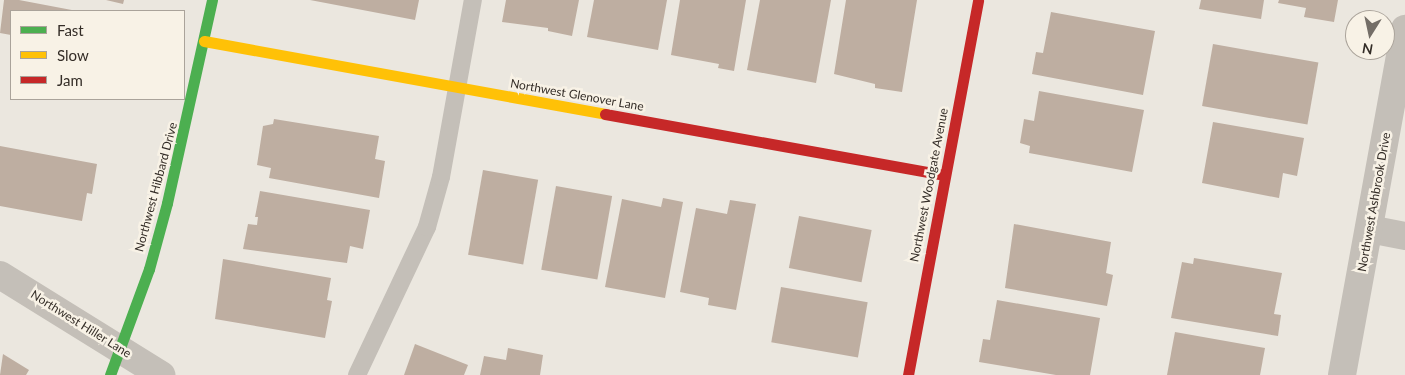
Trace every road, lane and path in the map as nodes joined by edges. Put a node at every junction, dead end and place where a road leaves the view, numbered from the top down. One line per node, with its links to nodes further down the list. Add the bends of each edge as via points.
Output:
1 (212, 0): 5 (street, Northwest Hibbard Drive)
2 (473, 0): 6 (lane)
3 (978, 0): 7 (street, Northwest Woodgate Avenue)
4 (1405, 29): 8 (street, Northwest Ashbrook Drive)
5 (204, 41): 6 (street, Northwest Glenover Lane); 11 (street, Northwest Hibbard Drive, via 170,195 149,269)
6 (458, 87): 7 (street, Northwest Glenover Lane); 14 (lane, via 441,177 427,227)
7 (944, 175): 15 (street, Northwest Woodgate Avenue)
8 (1369, 229): 9 (street); 16 (street, Northwest Ashbrook Drive)
9 (1405, 236)
10 (0, 275): 11 (street, Northwest Hiller Lane)
11 (121, 348): 12 (street, Northwest Hibbard Drive); 13 (street, Northwest Hiller Lane)
12 (110, 375)
13 (162, 375)
14 (357, 375)
15 (908, 375)
16 (1342, 375)

